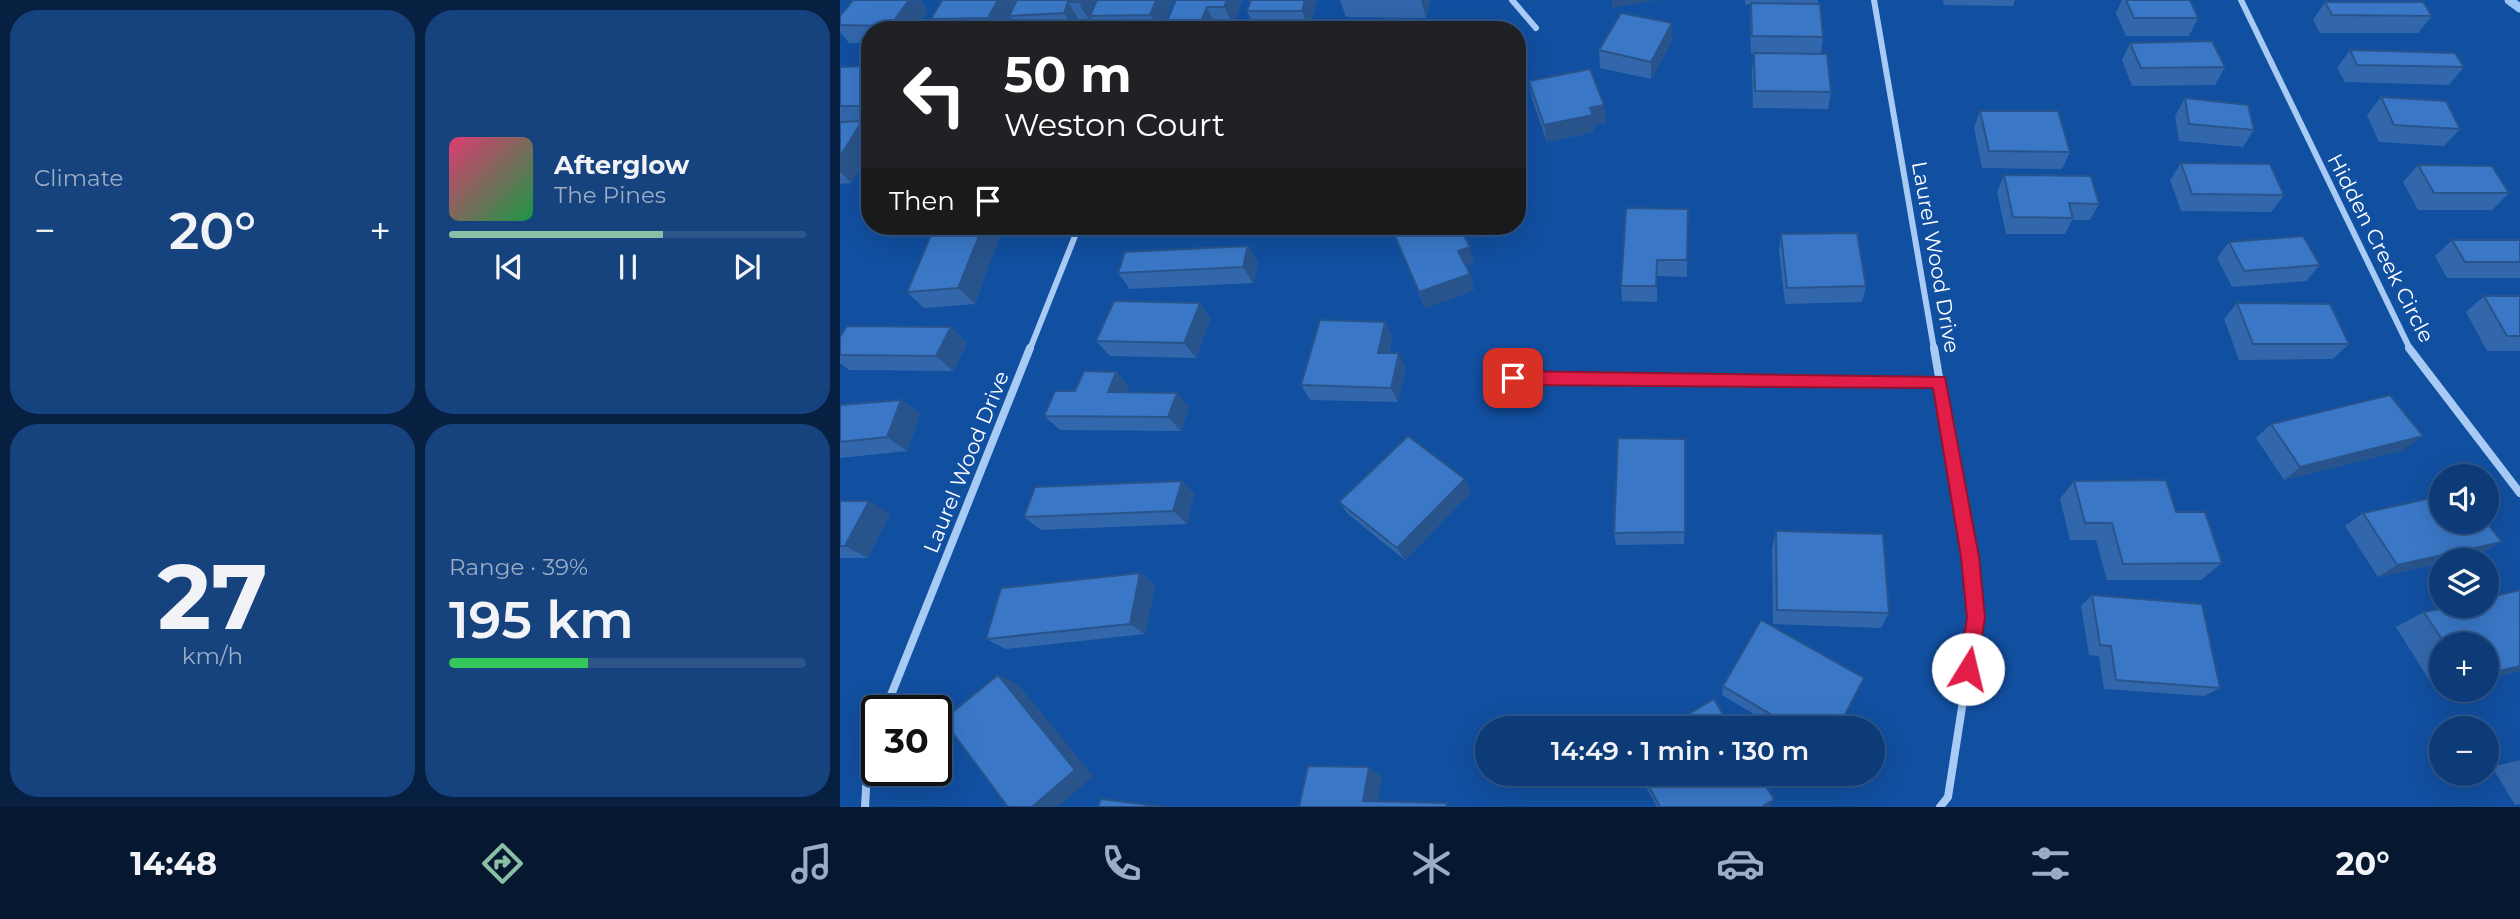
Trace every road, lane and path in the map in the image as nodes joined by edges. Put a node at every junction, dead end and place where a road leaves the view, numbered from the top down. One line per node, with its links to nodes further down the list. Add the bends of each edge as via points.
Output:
1 (1512, 0): 4 (street)
2 (1874, 0): 7 (street, Laurel Wood Drive)
3 (2241, 0): 8 (street, Hidden Creek Circle, via 2409,348)
4 (1536, 28)
5 (1075, 235): 9 (street, Laurel Wood Drive)
6 (1513, 378): 7 (street)
7 (1940, 381): 12 (street, Laurel Wood Drive, via 1976,618 1948,797)
8 (2520, 493)
9 (891, 695)
10 (866, 786): 11 (street)
11 (864, 807)
12 (1940, 807)

